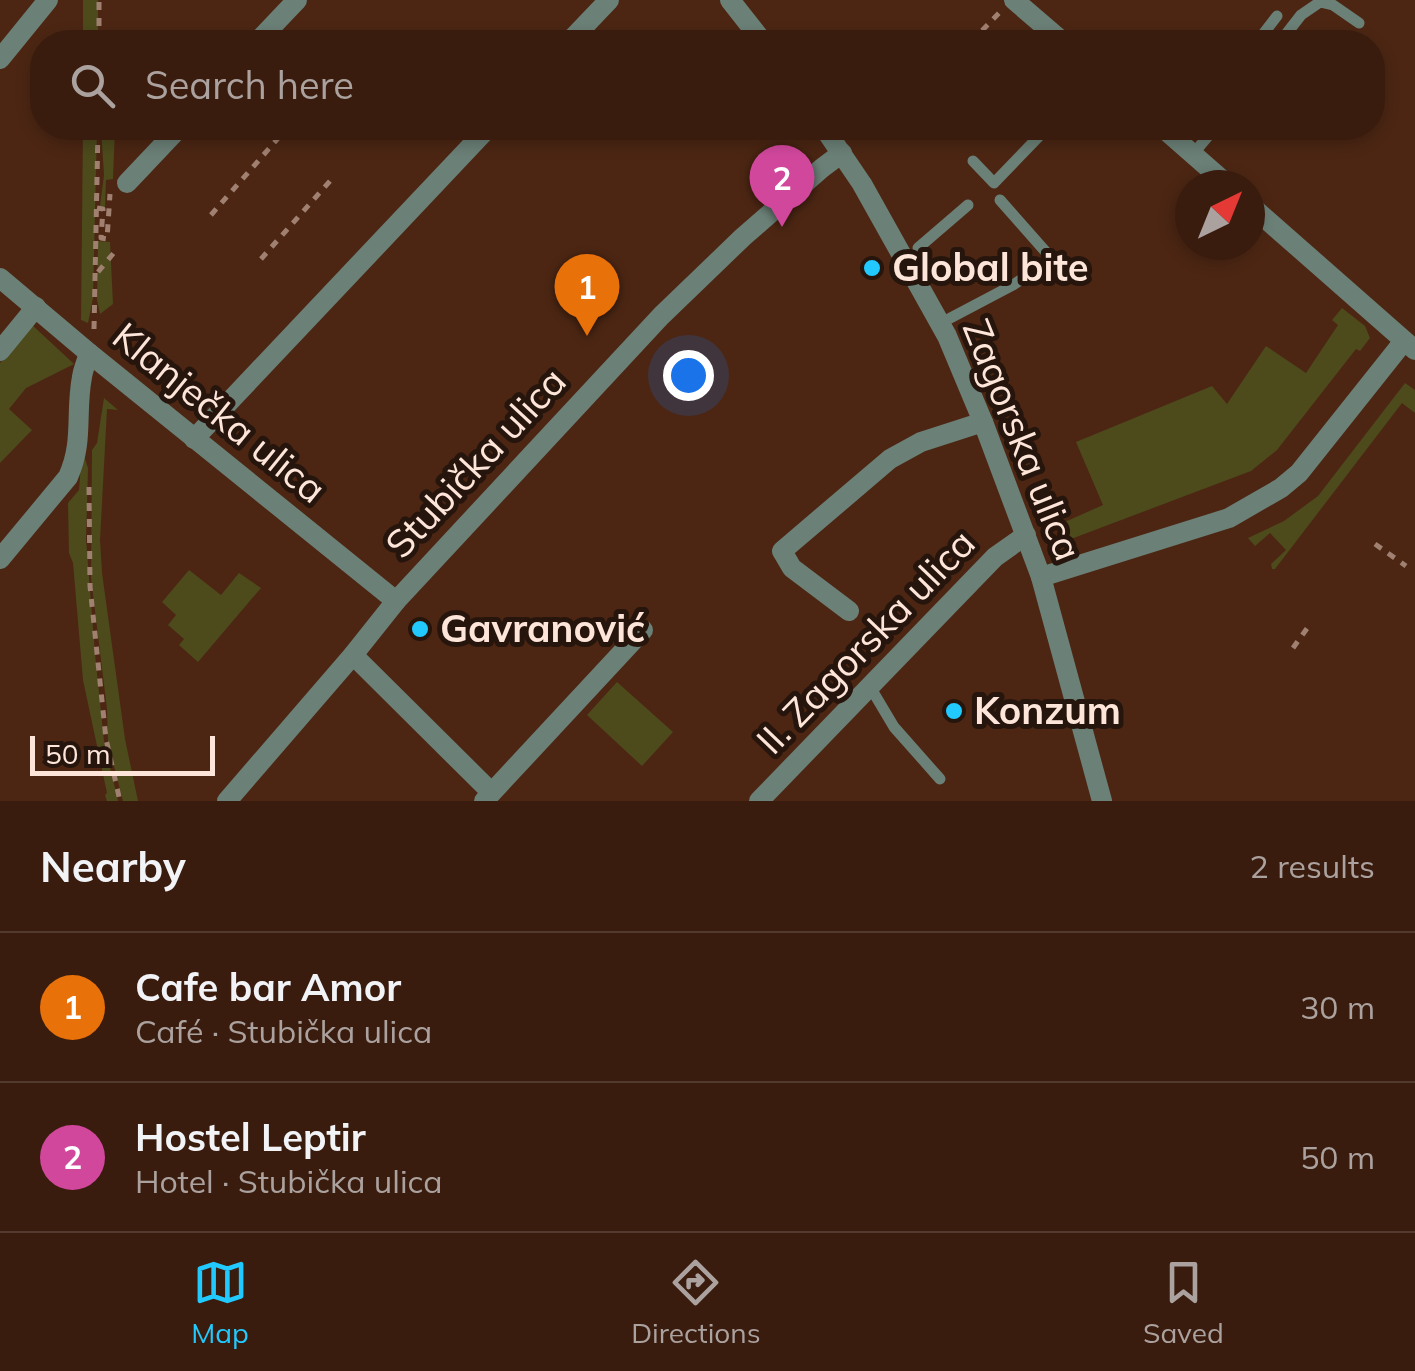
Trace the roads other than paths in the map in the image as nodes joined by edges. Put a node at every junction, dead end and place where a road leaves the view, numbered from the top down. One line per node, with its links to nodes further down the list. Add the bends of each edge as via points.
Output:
1 (48, 0): 14 (street)
2 (297, 0): 8 (street)
3 (609, 0): 9 (street)
4 (730, 0): 10 (street)
5 (1010, 3): 11 (street)
6 (1277, 16): 12 (lane)
7 (1359, 23): 13 (lane, via 1320,2)
8 (269, 30)
9 (580, 30)
10 (754, 30)
11 (1047, 30)
12 (1266, 30)
13 (1289, 30)
14 (0, 59)
15 (165, 140): 23 (street)
16 (477, 140): 35 (street)
17 (833, 140): 20 (street, Zagorska ulica)
18 (1035, 140): 21 (lane, via 994,183)
19 (1189, 142): 22 (street)
20 (842, 153): 30 (street, Zagorska ulica); 39 (street, Stubička ulica, via 661,316)
21 (973, 162)
22 (1214, 170)
23 (119, 183)
24 (1000, 200): 30 (lane, via 1052,259)
25 (968, 205): 27 (lane)
26 (1265, 218): 31 (street)
27 (918, 248)
28 (0, 278): 29 (street, Klanječka ulica)
29 (36, 307): 32 (street, Klanječka ulica); 33 (street)
30 (939, 324): 34 (street, Zagorska ulica)
31 (1410, 345): 38 (street, via 1281,488 1229,518)
32 (91, 347): 35 (street, Klanječka ulica); 37 (street, via 81,379 75,462)
33 (0, 351)
34 (983, 422): 36 (street, Zagorska ulica); 40 (street, via 890,459 782,551 792,568)
35 (194, 438): 39 (street, Klanječka ulica)
36 (1026, 536): 38 (street, Zagorska ulica); 43 (street, II. Zagorska ulica, via 995,557)
37 (0, 559)
38 (1041, 577): 48 (street, Zagorska ulica)
39 (396, 601): 42 (street, Stubička ulica)
40 (849, 611)
41 (643, 630): 45 (street)
42 (353, 655): 45 (street); 46 (street, Stubička ulica)
43 (869, 685): 44 (lane, via 894,727); 47 (street, II. Zagorska ulica)
44 (940, 779)
45 (487, 797)
46 (227, 801)
47 (759, 801)
48 (1102, 801)

